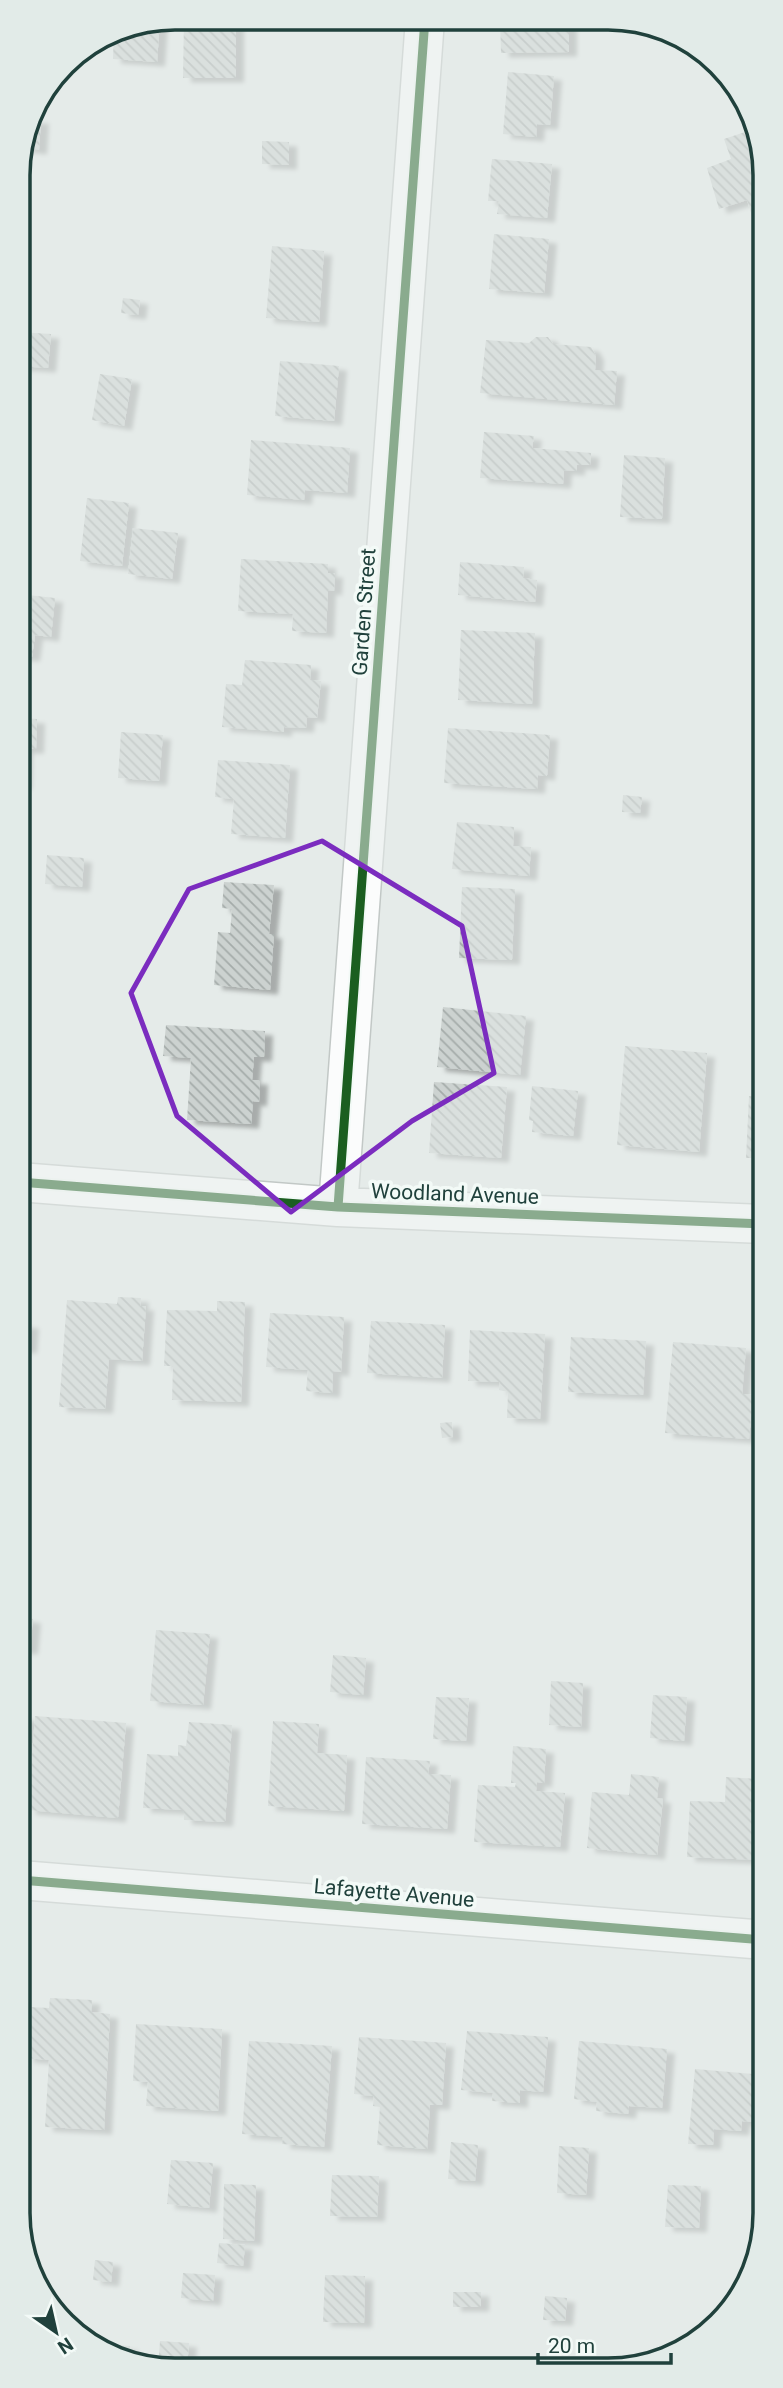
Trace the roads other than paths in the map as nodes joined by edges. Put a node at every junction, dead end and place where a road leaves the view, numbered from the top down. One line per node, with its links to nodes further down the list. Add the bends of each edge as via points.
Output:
1 (424, 30): 3 (street, Garden Street)
2 (30, 1183): 3 (street, Woodland Avenue)
3 (338, 1207): 4 (street, Woodland Avenue)
4 (753, 1224)
5 (30, 1881): 6 (street, Lafayette Avenue)
6 (753, 1939)

